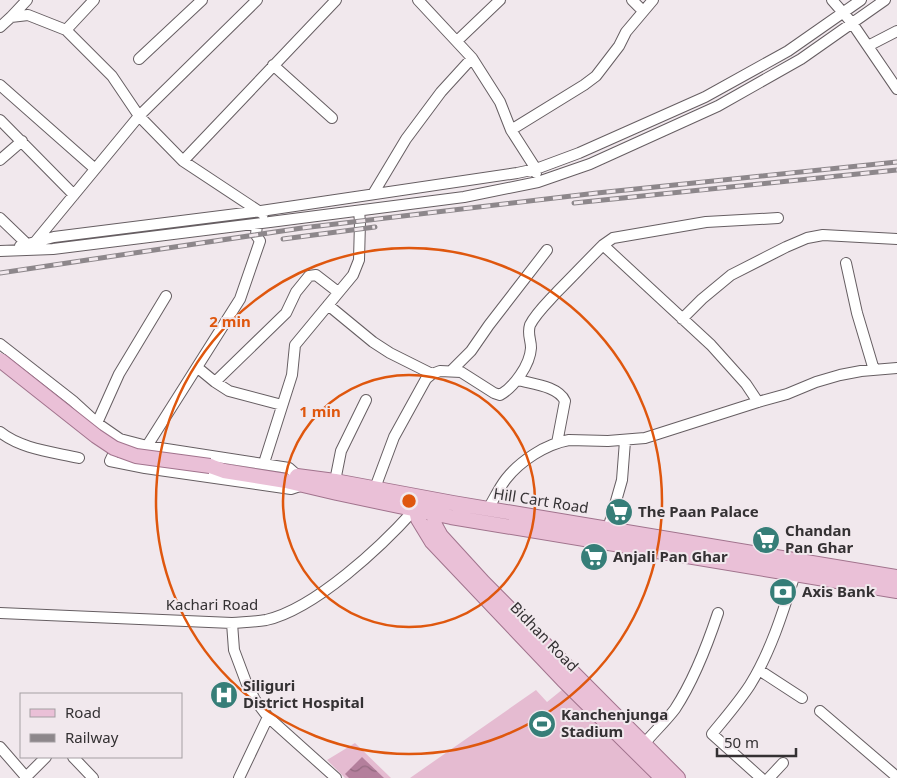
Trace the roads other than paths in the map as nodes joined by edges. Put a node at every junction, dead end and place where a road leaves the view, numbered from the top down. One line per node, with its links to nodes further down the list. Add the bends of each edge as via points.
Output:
1 (27, 0): 15 (street)
2 (94, 0): 18 (street)
3 (202, 0): 23 (street)
4 (257, 0): 27 (street)
5 (336, 0): 24 (street)
6 (418, 0): 20 (street)
7 (500, 0): 20 (street)
8 (632, 0): 13 (street)
9 (653, 0): 13 (street)
10 (832, 0): 14 (street)
11 (861, 0): 14 (street)
12 (885, 0): 16 (street)
13 (643, 11): 30 (street, via 596,76)
14 (844, 12): 16 (street); 35 (street, via 788,51 705,97)
15 (11, 17): 17 (street); 18 (street, via 28,15)
16 (852, 23): 21 (street); 36 (street, via 801,60 718,106 590,164)
17 (0, 27)
18 (66, 30): 27 (street, via 112,76)
19 (897, 31): 21 (street)
20 (458, 41): 22 (street)
21 (868, 46): 26 (street)
22 (472, 58): 30 (street, via 500,102); 37 (street, via 406,139)
23 (139, 60)
24 (274, 65): 28 (street); 33 (street)
25 (1, 88): 34 (street)
26 (897, 89)
27 (139, 116): 33 (street); 34 (street)
28 (332, 118)
29 (0, 120): 31 (street)
30 (511, 130): 35 (street)
31 (22, 141): 32 (street); 38 (street)
32 (0, 160)
33 (183, 161): 40 (street)
34 (94, 168): 38 (street)
35 (536, 169): 36 (street); 37 (street)
36 (538, 182): 39 (street, via 464,197)
37 (373, 194): 40 (street)
38 (74, 195): 46 (street)
39 (359, 211): 43 (street); 51 (street, via 359,260 353,275)
40 (261, 212): 43 (street); 46 (street, via 54,237)
41 (0, 218): 46 (street)
42 (778, 218): 47 (street, via 706,222 613,238)
43 (270, 222): 44 (street)
44 (257, 224): 49 (street, via 53,249); 57 (street, via 256,235 260,241 240,299)
45 (897, 239): 54 (street, via 823,235 807,238 730,275)
46 (31, 243): 49 (street)
47 (602, 245): 54 (street); 62 (street, via 531,324 528,334 530,354)
48 (548, 250): 59 (street, via 472,351)
49 (0, 251)
50 (846, 263): 60 (street)
51 (338, 292): 53 (street); 63 (street, via 316,275 309,276 296,292 286,313)
52 (166, 296): 67 (street, via 119,374)
53 (328, 306): 61 (street, via 373,342); 66 (street, via 295,345 292,375)
54 (682, 318): 65 (street, via 711,345)
55 (0, 344): 67 (street)
56 (0, 360): 75 (main road, bridge, via 114,448 136,456)
57 (198, 368): 63 (street); 72 (street)
58 (897, 368): 60 (street)
59 (452, 370): 61 (street); 62 (street, via 500,395)
60 (874, 370): 65 (street, via 840,375)
61 (432, 374): 77 (street, via 426,379 394,437)
62 (518, 380): 71 (street, via 562,395 565,401)
63 (215, 382): 66 (street, via 229,391)
64 (366, 400): 76 (street, via 344,444)
65 (758, 402): 70 (street, via 645,438)
66 (282, 405): 74 (street)
67 (97, 423): 69 (street)
68 (0, 432): 73 (street, via 20,444)
69 (120, 439): 72 (street); 75 (street, via 110,461 291,489)
70 (625, 441): 71 (street, via 569,440); 81 (street, via 622,480)
71 (557, 443): 80 (street, via 515,469)
72 (147, 446): 74 (street)
73 (79, 458)
74 (264, 463): 75 (street, via 288,468)
75 (294, 479): 76 (main road, Hill Cart Road); 78 (main road, Hill Cart Road)
76 (334, 481): 77 (main road, Hill Cart Road)
77 (375, 488): 78 (main road, Hill Cart Road)
78 (414, 503): 79 (main road, Hill Cart Road); 82 (main road, Bidhan Road, via 421,527); 88 (street, Kachari Road, via 375,548 315,596 267,620)
79 (432, 506): 80 (main road, Hill Cart Road); 82 (main road, Bidhan Road); 83 (main road, Hill Cart Road)
80 (488, 509): 81 (main road, Hill Cart Road)
81 (608, 529): 84 (main road, Hill Cart Road)
82 (442, 545): 94 (main road, Bidhan Road, via 493,593)
83 (795, 574): 85 (main road, Hill Cart Road); 89 (street, via 781,620)
84 (897, 577)
85 (897, 591)
86 (0, 613): 88 (street, Kachari Road)
87 (718, 613): 94 (street, via 681,699)
88 (232, 623): 92 (street, via 234,650 246,682)
89 (759, 670): 90 (street); 105 (street, via 712,734)
90 (802, 698)
91 (820, 711): 99 (street)
92 (268, 717): 101 (street); 102 (street)
93 (0, 748): 98 (street)
94 (640, 748): 103 (main road, Bidhan Road); 104 (main road, Bidhan Road)
95 (45, 758): 98 (street)
96 (74, 758): 100 (street)
97 (783, 763): 106 (street)
98 (26, 777)
99 (897, 777)
100 (93, 778)
101 (240, 778)
102 (336, 778)
103 (662, 778)
104 (678, 778)
105 (761, 778)
106 (770, 778)

